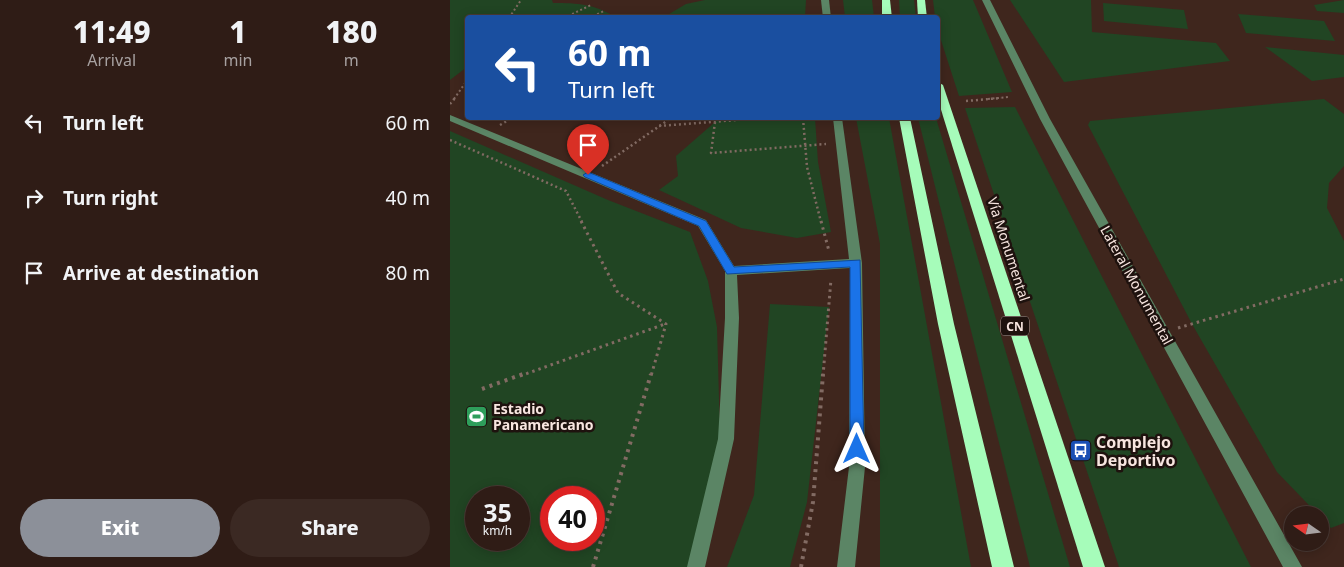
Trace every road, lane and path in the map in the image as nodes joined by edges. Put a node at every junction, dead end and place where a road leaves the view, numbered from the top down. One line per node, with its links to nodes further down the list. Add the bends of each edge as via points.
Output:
1 (521, 0): 8 (path)
2 (825, 0): 11 (street)
3 (886, 0): 12 (highway)
4 (921, 0): 13 (highway)
5 (986, 0): 36 (street, Lateral Monumental, via 1045,119)
6 (590, 5): 9 (path)
7 (604, 11): 10 (path)
8 (511, 15)
9 (570, 15)
10 (595, 15)
11 (827, 15)
12 (887, 15)
13 (924, 15)
14 (465, 83): 18 (path)
15 (940, 91): 43 (highway, Vía Monumental / CN)
16 (1008, 98): 17 (path)
17 (966, 101)
18 (450, 104)
19 (450, 118): 30 (street)
20 (668, 120): 26 (path)
21 (739, 120): 25 (path)
22 (803, 120): 29 (path)
23 (838, 120): 28 (street)
24 (904, 120): 42 (highway, via 946,324)
25 (715, 122): 26 (path); 29 (path, via 711,153)
26 (658, 126): 30 (path)
27 (450, 140): 35 (path, via 566,191 618,293)
28 (840, 143): 29 (path); 31 (street)
29 (806, 146): 32 (path, via 807,168)
30 (588, 175): 33 (street, via 702,223)
31 (856, 263): 32 (street); 41 (street, via 857,467)
32 (832, 264): 33 (street); 40 (path, via 813,502)
33 (731, 271): 39 (street, via 726,439)
34 (1344, 279): 36 (path)
35 (666, 324): 37 (path); 38 (path)
36 (1163, 332): 44 (street, Lateral Monumental)
37 (482, 389)
38 (593, 567)
39 (696, 567)
40 (800, 567)
41 (846, 567)
42 (1003, 567)
43 (1094, 567)
44 (1293, 567)

